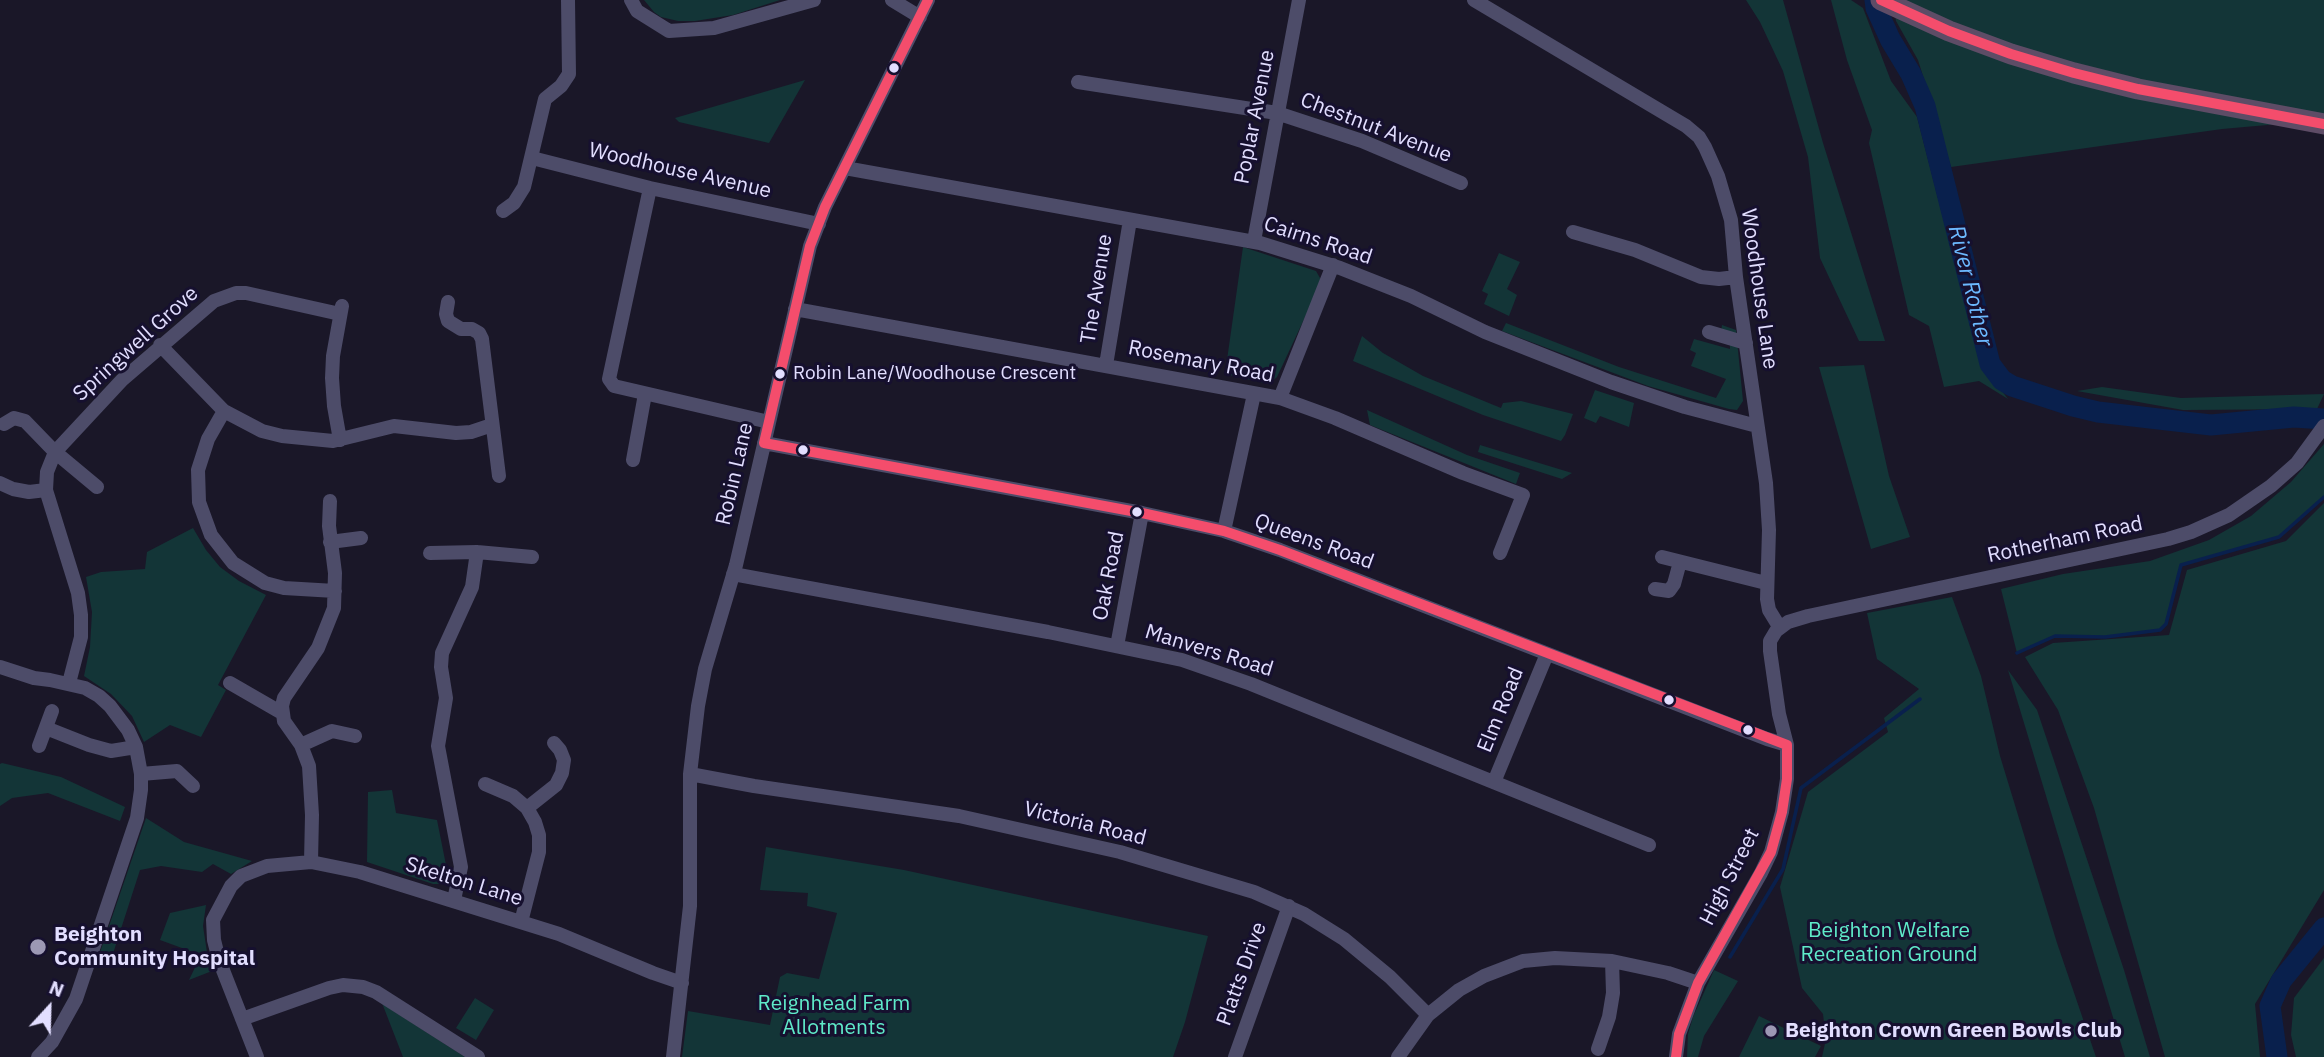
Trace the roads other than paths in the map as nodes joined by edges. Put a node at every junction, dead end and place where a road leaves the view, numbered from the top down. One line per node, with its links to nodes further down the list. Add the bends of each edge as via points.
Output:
1 (568, 0): 13 (street, via 569,74 545,99)
2 (631, 0): 3 (street, via 637,11 669,31 714,27)
3 (814, 0)
4 (892, 0): 9 (street)
5 (928, 0): 9 (street, Robin Lane)
6 (1299, 0): 11 (street, Poplar Avenue)
7 (1475, 0): 23 (street, Woodhouse Lane, via 1699,136 1718,176 1731,220)
8 (1881, 0): 12 (highway, via 1949,31 2074,73)
9 (920, 17): 14 (street, Robin Lane)
10 (1078, 82): 11 (street, Chestnut Avenue)
11 (1277, 113): 15 (street, Chestnut Avenue, via 1362,141); 21 (street, Poplar Avenue)
12 (2324, 124)
13 (532, 158): 16 (street, Woodhouse Avenue); 17 (street, via 520,195)
14 (845, 168): 18 (street, Cairns Road); 19 (street, Robin Lane)
15 (1461, 183)
16 (650, 188): 19 (street, Woodhouse Avenue); 30 (street, via 609,379 614,386)
17 (503, 211)
18 (1130, 220): 21 (street, Cairns Road); 29 (street, The Avenue)
19 (819, 224): 25 (street, Robin Lane)
20 (1573, 232): 23 (street, via 1635,250 1701,277)
21 (1254, 241): 22 (street, Cairns Road)
22 (1333, 265): 32 (street); 37 (street, Cairns Road, via 1611,382)
23 (1736, 277): 27 (street, Woodhouse Lane)
24 (448, 302): 36 (street, via 448,321 472,329 482,339)
25 (794, 309): 29 (street, Rosemary Road); 34 (street, Robin Lane)
26 (1709, 332): 27 (street)
27 (1746, 343): 37 (street, Woodhouse Lane)
28 (160, 345): 33 (street); 39 (street, Springwell Grove, via 214,302 236,293 341,309 332,378); 41 (street, Springwell Grove)
29 (1106, 365): 31 (street, Rosemary Road)
30 (645, 394): 34 (street); 42 (street)
31 (1254, 394): 32 (street, Rosemary Road); 49 (street)
32 (1280, 398): 54 (street, Rosemary Road, via 1523,495)
33 (224, 411): 39 (street, via 282,436); 61 (street, via 198,470 199,502 211,535 233,563 265,583)
34 (769, 422): 40 (street, Robin Lane)
35 (4, 424): 41 (street, via 20,418)
36 (492, 425): 39 (street, via 456,433 394,426); 43 (street)
37 (1757, 426): 59 (street, Woodhouse Lane, via 1769,530)
38 (2321, 431): 62 (street, Rotherham Road, via 2297,463 2265,491 2229,515 2191,532 1808,616)
39 (340, 440)
40 (764, 443): 48 (street, Queens Road); 58 (street, Robin Lane)
41 (55, 452): 45 (street); 46 (street, Springwell Grove)
42 (634, 460)
43 (499, 476)
44 (0, 483): 46 (street, via 29,492)
45 (97, 487)
46 (46, 489): 66 (street, Springwell Grove, via 78,593 81,637)
47 (330, 501): 51 (street)
48 (1142, 513): 49 (street, Queens Road); 63 (street, Oak Road)
49 (1224, 531): 64 (street, Queens Road)
50 (361, 538): 51 (street)
51 (330, 542): 61 (street)
52 (477, 552): 53 (street); 55 (street); 85 (street, via 472,587 442,653 446,698 438,746 461,867)
53 (430, 553)
54 (1500, 553)
55 (532, 557)
56 (1662, 557): 57 (street)
57 (1680, 562): 59 (street); 60 (street, via 1669,592)
58 (733, 574): 63 (street, Manvers Road); 78 (street, Robin Lane, via 705,669)
59 (1766, 583): 62 (street, Woodhouse Lane, via 1768,606)
60 (1655, 589)
61 (335, 591): 69 (street, via 328,627 284,698)
62 (1780, 628): 74 (street, High Street, via 1770,641 1770,651)
63 (1117, 646): 79 (street, Manvers Road, via 1182,660 1251,684)
64 (1547, 653): 74 (street, Queens Road); 79 (street, Elm Road)
65 (0, 667): 66 (street)
66 (69, 683): 76 (street, via 110,706)
67 (230, 683): 69 (street)
68 (52, 711): 70 (street)
69 (282, 713): 73 (street)
70 (46, 728): 75 (street); 76 (street, via 111,751)
71 (355, 736): 73 (street, via 332,732)
72 (554, 743): 82 (street, via 564,760 562,773 556,785)
73 (301, 745): 84 (street, via 310,777)
74 (1787, 745): 90 (street, High Street, via 1782,813 1771,852)
75 (39, 746)
76 (136, 747): 77 (street)
77 (141, 774): 81 (street, via 178,764); 94 (street, via 136,818 76,999)
78 (690, 774): 86 (street, Victoria Road, via 984,821 1120,852); 89 (street, Robin Lane, via 690,906)
79 (1494, 782): 83 (street, Manvers Road)
80 (485, 784): 82 (street)
81 (193, 786)
82 (527, 808): 87 (street, via 539,835 539,852)
83 (1649, 845)
84 (311, 862): 85 (street, Skelton Lane); 92 (street, Skelton Lane, via 267,866 241,876 216,911 213,930 219,960)
85 (454, 900): 87 (street, Skelton Lane)
86 (1289, 906): 91 (street, Victoria Road, via 1366,956); 98 (street, Platts Drive)
87 (521, 922): 89 (street, Skelton Lane)
88 (1612, 961): 90 (street); 91 (street, via 1523,961 1484,976); 93 (street, via 1614,993)
89 (682, 983): 97 (street, Robin Lane)
90 (1698, 983): 100 (street, High Street, via 1679,1034)
91 (1428, 1015): 99 (street)
92 (242, 1019): 95 (street); 96 (street, via 329,988 363,987)
93 (1598, 1049)
94 (38, 1057)
95 (257, 1057)
96 (478, 1057)
97 (673, 1057)
98 (1236, 1057)
99 (1398, 1057)
100 (1676, 1057)

